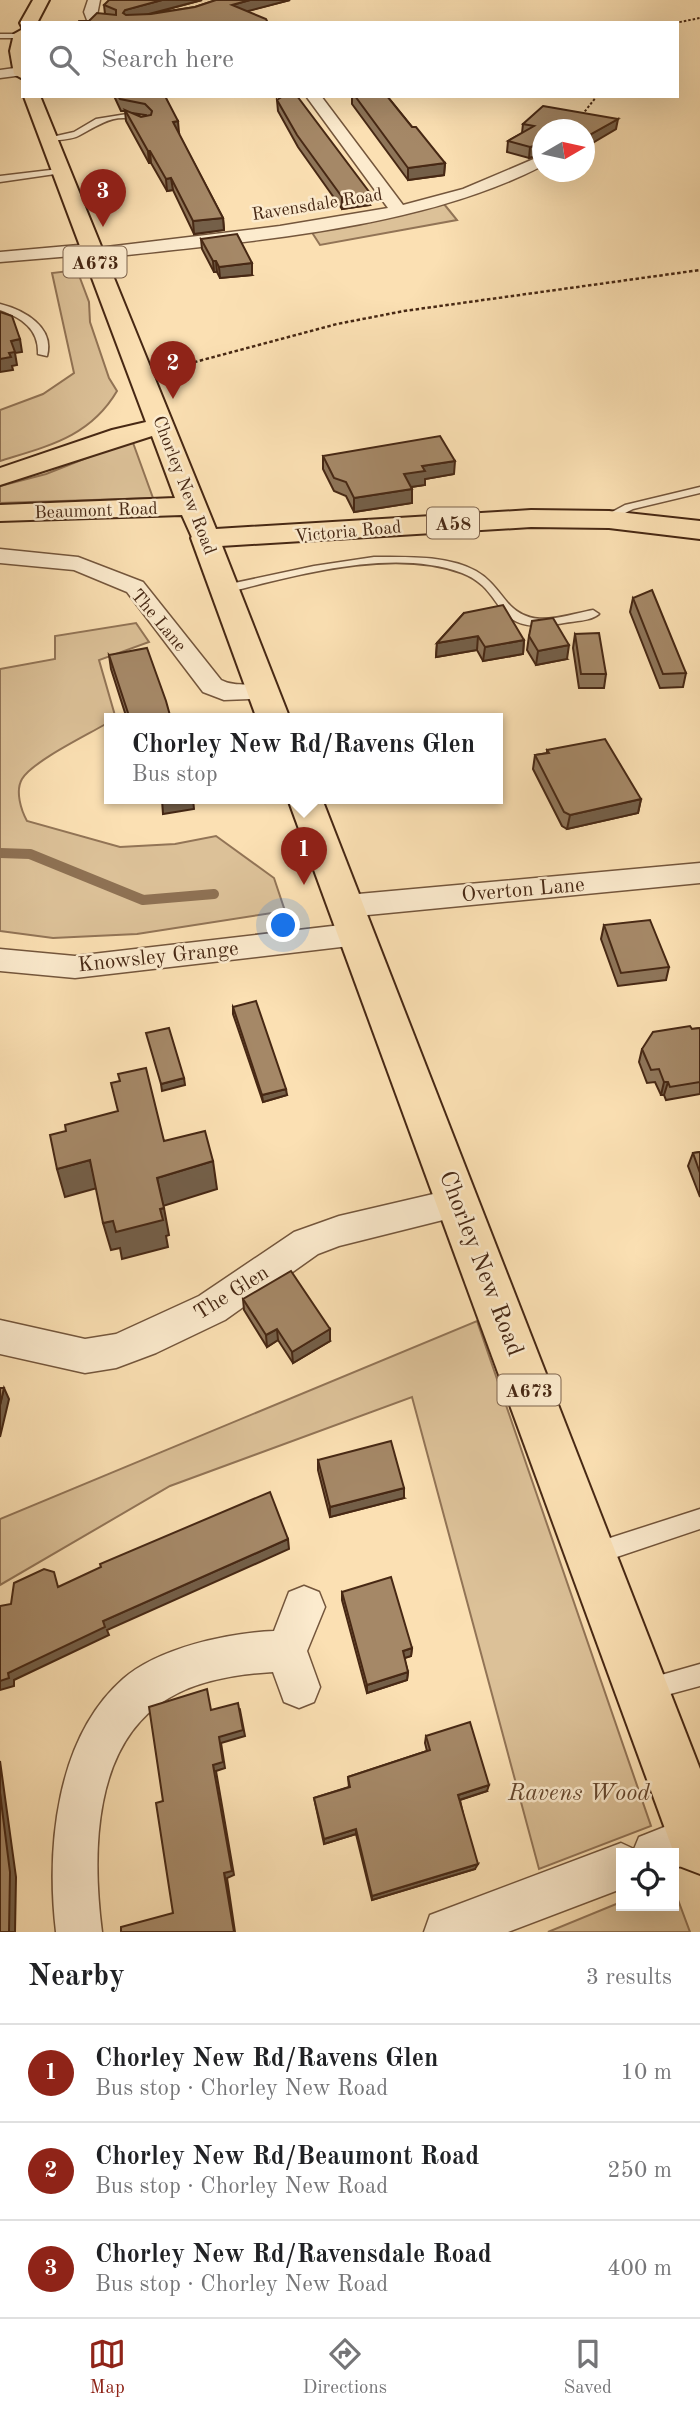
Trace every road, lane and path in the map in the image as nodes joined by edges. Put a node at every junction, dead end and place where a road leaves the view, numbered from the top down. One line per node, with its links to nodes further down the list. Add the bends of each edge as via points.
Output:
1 (41, 0): 4 (main road)
2 (94, 0): 5 (street, via 92,17)
3 (700, 18): 6 (path)
4 (29, 21)
5 (104, 21)
6 (679, 22)
7 (21, 35): 8 (lane)
8 (0, 36)
9 (21, 40): 10 (main road)
10 (21, 66)
11 (21, 73): 12 (street)
12 (0, 74)
13 (32, 98): 18 (main road, Chorley New Road / A673)
14 (314, 98): 22 (street)
15 (595, 98): 16 (path)
16 (579, 119)
17 (147, 124): 18 (lane, via 135,116 116,118 83,126 77,134)
18 (47, 139): 20 (main road, Chorley New Road / A673)
19 (532, 166): 22 (street, Ravensdale Road, via 481,189)
20 (60, 170): 21 (lane); 23 (main road, Chorley New Road / A673)
21 (0, 179)
22 (398, 211): 23 (street, Ravensdale Road, via 294,229)
23 (91, 252): 24 (street, Ravensdale Road); 28 (main road, Chorley New Road / A673)
24 (0, 257)
25 (700, 270): 28 (path, via 404,311 337,324)
26 (0, 307): 27 (lane, via 35,327 42,337)
27 (43, 354)
28 (142, 377): 29 (main road, Chorley New Road / A673); 30 (main road, via 127,409)
29 (162, 426): 30 (main road); 33 (main road, Chorley New Road / A673)
30 (79, 450): 31 (main road)
31 (0, 477)
32 (700, 490): 35 (lane, via 629,507)
33 (192, 506): 34 (main road, Beaumont Road); 37 (main road, Chorley New Road / A673)
34 (0, 513)
35 (605, 519): 36 (main road, Victoria Road / A58); 37 (main road, Victoria Road / A58)
36 (700, 530)
37 (205, 538): 39 (main road, Chorley New Road / A673)
38 (0, 556): 41 (street, The Lane, via 78,564 135,587 212,686)
39 (226, 589): 40 (lane, via 319,568 402,561 466,570 482,578 508,611 528,622); 41 (main road, Chorley New Road / A673)
40 (593, 614)
41 (269, 705)
42 (307, 804): 44 (main road, Chorley New Road / A673)
43 (700, 873): 44 (street, Overton Lane)
44 (353, 920): 45 (street, Knowsley Grange, via 75,967); 46 (main road, Chorley New Road / A673)
45 (0, 960)
46 (459, 1202): 47 (street, The Glen, via 306,1243 212,1308 116,1351 85,1356); 49 (main road, Chorley New Road / A673)
47 (0, 1337)
48 (700, 1519): 49 (lane)
49 (591, 1555): 52 (main road, Chorley New Road / A673)
50 (304, 1607): 55 (street, via 293,1669 255,1651 174,1673 139,1692 110,1725 90,1764 80,1815 75,1866)
51 (700, 1675): 52 (lane)
52 (642, 1691): 53 (main road, Chorley New Road / A673)
53 (684, 1845)
54 (616, 1868): 56 (street)
55 (79, 1932)
56 (447, 1932)

